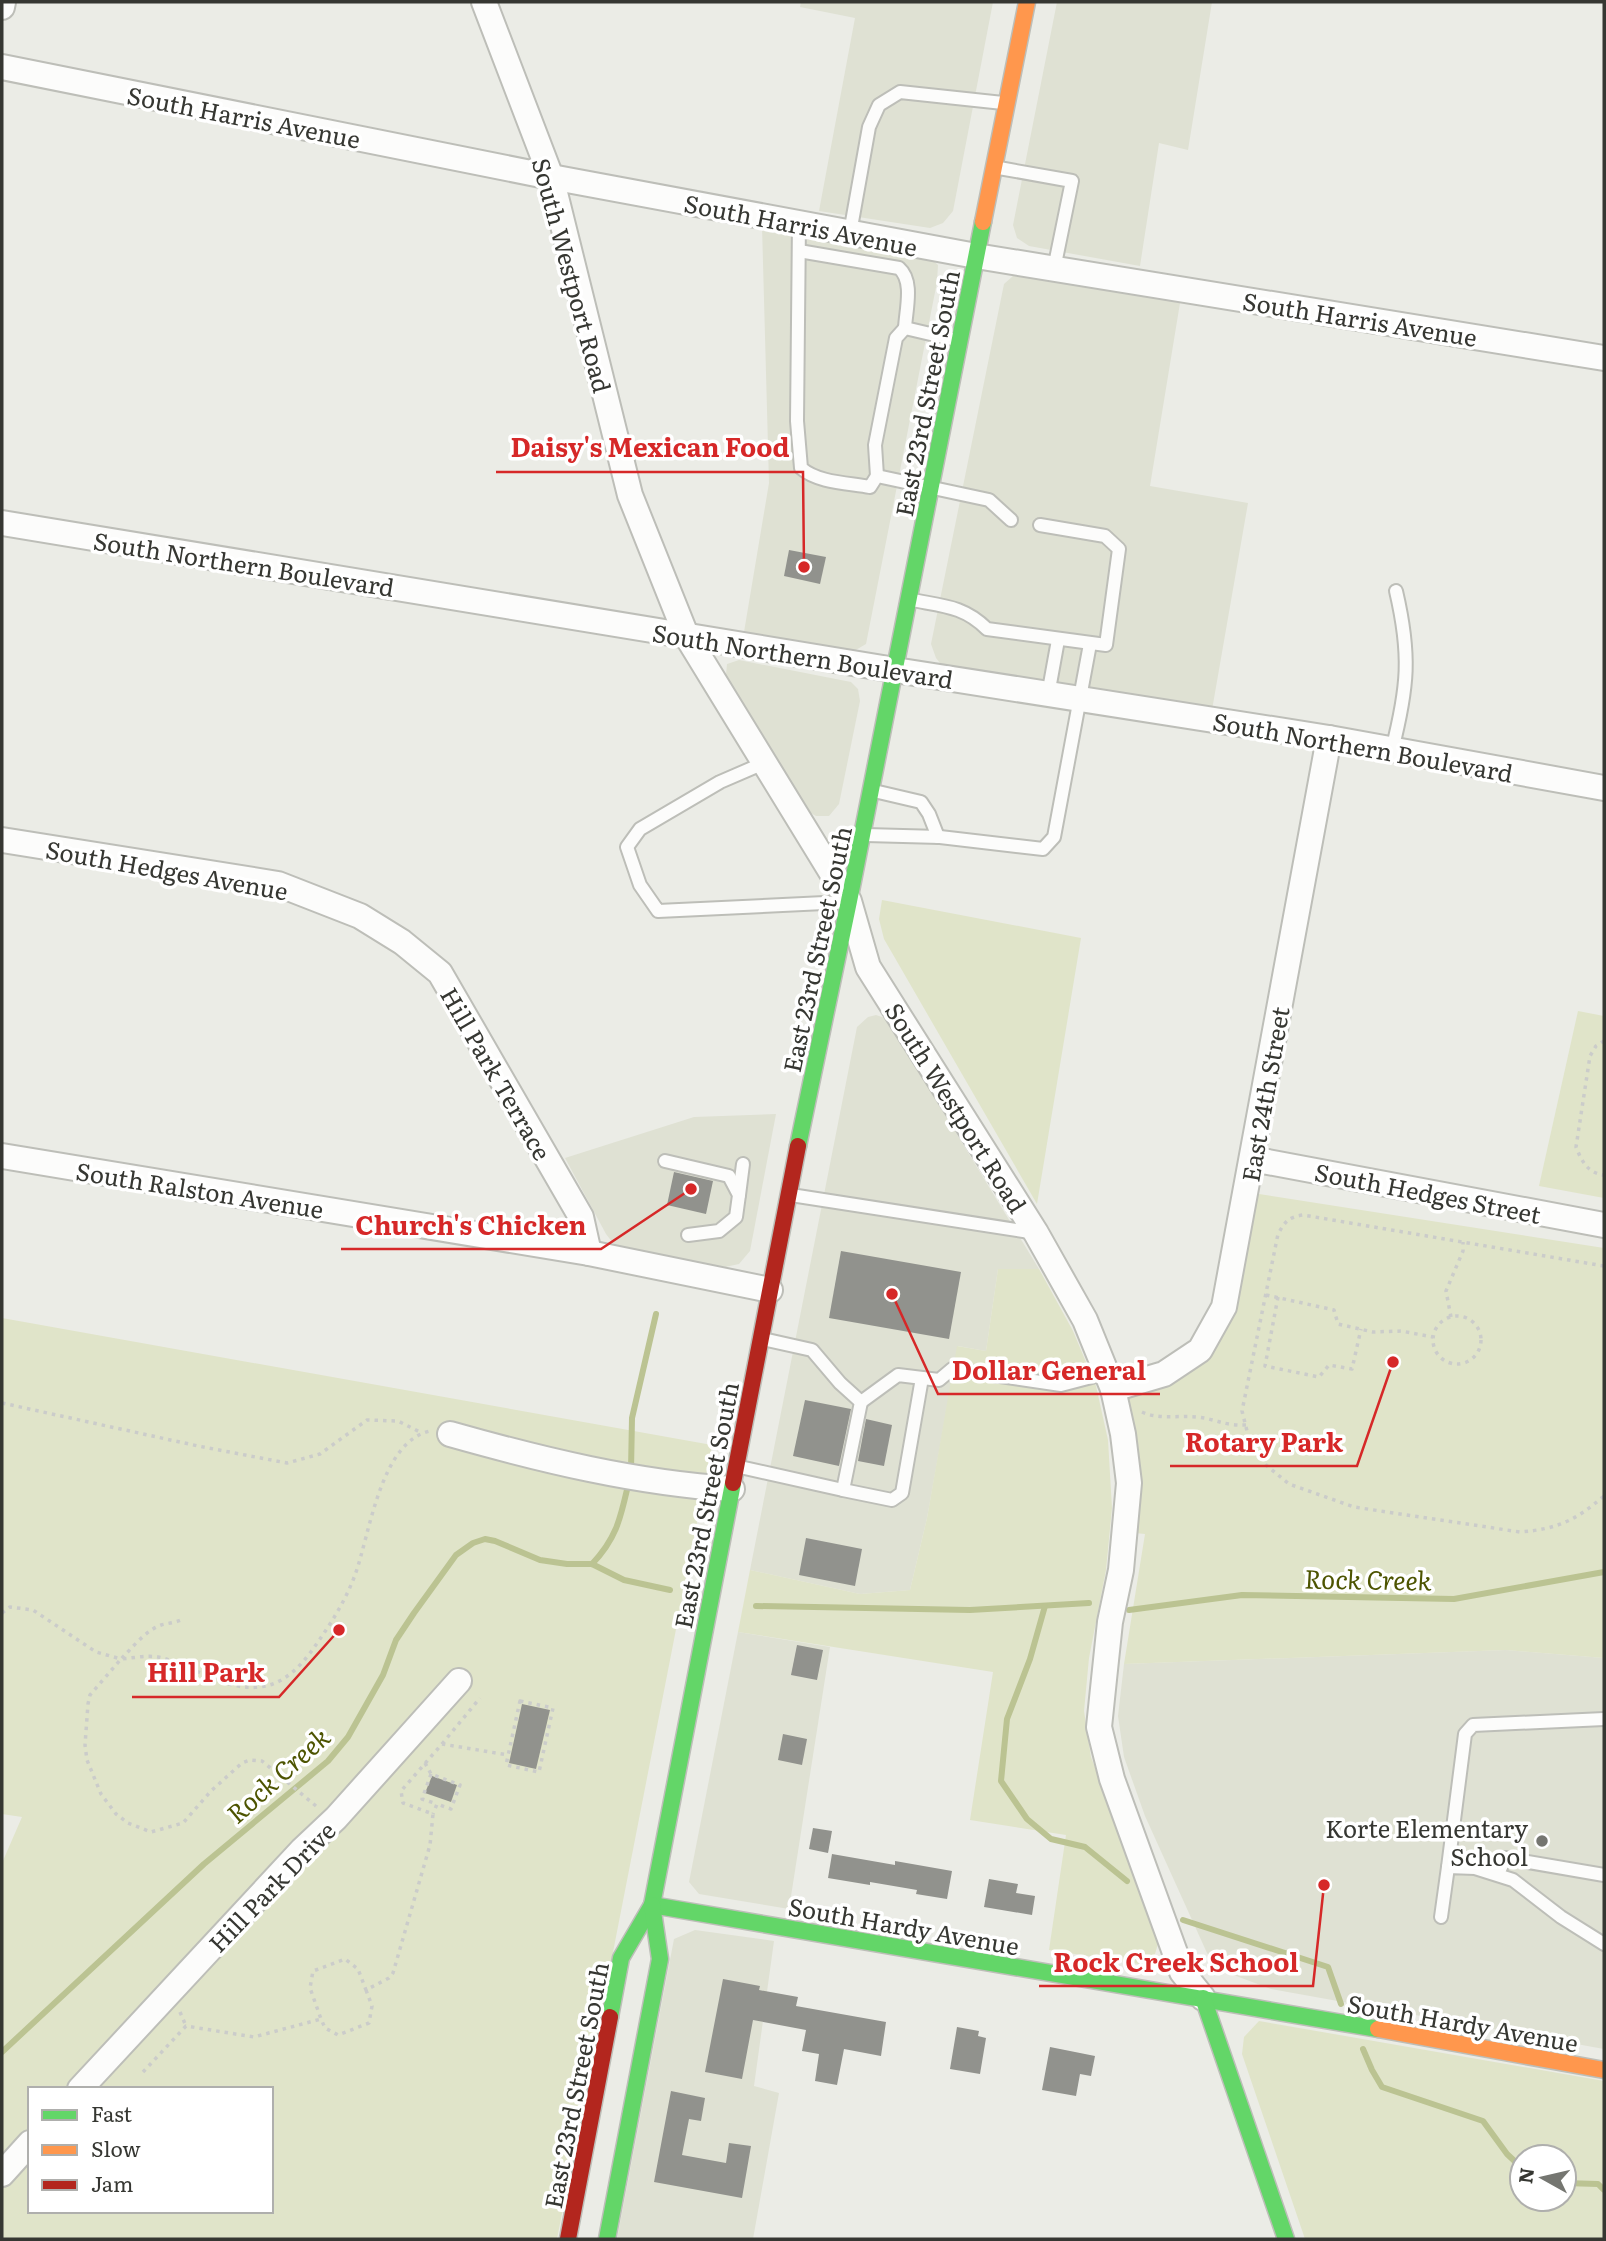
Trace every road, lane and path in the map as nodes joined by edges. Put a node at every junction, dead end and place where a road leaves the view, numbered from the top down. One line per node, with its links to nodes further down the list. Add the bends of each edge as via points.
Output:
1 (3, 2): 4 (street)
2 (484, 2): 8 (street, South Westport Road)
3 (1027, 2): 6 (main road, East 23rd Street South)
4 (2, 7)
5 (2, 67): 8 (street, South Harris Avenue)
6 (1007, 103): 7 (main road, East 23rd Street South); 10 (lane, via 900,92 879,105 869,127)
7 (994, 167): 13 (main road, East 23rd Street South); 15 (lane, via 1072,181)
8 (551, 177): 9 (street, South Harris Avenue); 26 (street, South Westport Road, via 630,495)
9 (799, 223): 10 (street, South Harris Avenue); 12 (lane)
10 (849, 233): 11 (street, South Harris Avenue)
11 (883, 239): 13 (street, South Harris Avenue); 14 (lane)
12 (799, 251): 14 (lane); 19 (lane, via 797,421 802,468 809,475 870,487)
13 (976, 256): 15 (street, South Harris Avenue); 17 (main road, East 23rd Street South)
14 (878, 264): 16 (lane, via 906,274)
15 (1054, 269): 18 (street, South Harris Avenue)
16 (905, 328): 17 (lane); 19 (lane, via 896,338 875,445)
17 (960, 341): 20 (main road, East 23rd Street South)
18 (1604, 358)
19 (877, 476): 20 (lane)
20 (931, 487): 21 (lane, via 989,500); 25 (main road, East 23rd Street South)
21 (1011, 520)
22 (2, 523): 26 (street, South Northern Boulevard)
23 (1040, 525): 28 (lane, via 1105,536 1119,549 1106,645)
24 (1396, 591): 33 (lane, via 1408,673)
25 (909, 600): 27 (lane, via 960,608 987,629); 29 (main road, East 23rd Street South)
26 (686, 635): 29 (street, South Northern Boulevard); 34 (street, South Westport Road)
27 (1058, 640): 28 (lane); 30 (lane)
28 (1090, 644): 31 (lane)
29 (895, 670): 30 (street, South Northern Boulevard); 36 (main road, East 23rd Street South)
30 (1048, 695): 31 (street, South Northern Boulevard)
31 (1081, 700): 32 (street, South Northern Boulevard); 38 (lane, via 1054,837 1043,849)
32 (1329, 738): 33 (street, South Northern Boulevard); 44 (street, East 24th Street)
33 (1392, 750): 35 (street, South Northern Boulevard)
34 (764, 762): 40 (street, South Westport Road); 40 (lane, via 640,829 627,847 640,885 658,911)
35 (1604, 788)
36 (871, 790): 37 (main road, East 23rd Street South); 38 (lane, via 921,802)
37 (862, 835): 38 (lane); 40 (main road, East 23rd Street South)
38 (938, 837)
39 (2, 840): 41 (street, South Hedges Avenue, via 278,884)
40 (849, 901): 48 (main road, East 23rd Street South); 51 (street, South Westport Road, via 868,967)
41 (369, 921): 54 (street, Hill Park Terrace, via 440,973 581,1217)
42 (1604, 1041): 47 (path, via 1590,1056 1576,1147 1587,1168)
43 (2, 1156): 54 (street, South Ralston Avenue)
44 (1252, 1159): 50 (street, South Hedges Street); 64 (street, East 24th Street, via 1224,1307 1200,1350 1164,1374)
45 (665, 1161): 49 (lane, via 729,1176)
46 (743, 1164): 49 (lane)
47 (1604, 1175)
48 (788, 1194): 51 (lane); 56 (main road, East 23rd Street South)
49 (739, 1195): 52 (lane, via 736,1216 719,1231)
50 (1604, 1225)
51 (1036, 1233): 64 (street, South Westport Road)
52 (688, 1235)
53 (1463, 1242): 55 (path); 57 (path, via 1303,1215 1291,1217 1278,1234); 59 (path, via 1446,1291)
54 (589, 1254): 56 (street, South Ralston Avenue)
55 (1604, 1266)
56 (769, 1290): 62 (main road, East 23rd Street South)
57 (1266, 1295): 58 (path); 67 (path, via 1242,1411)
58 (1278, 1297): 60 (path, via 1334,1310 1338,1324); 60 (path, via 1265,1366 1319,1377 1329,1365 1352,1369)
59 (1451, 1317): 61 (path, via 1442,1321); 61 (path, via 1465,1318 1477,1328 1480,1342 1475,1356 1462,1363 1447,1362 1436,1352)
60 (1361, 1329): 61 (path)
61 (1433, 1337)
62 (760, 1338): 65 (lane, via 812,1350); 70 (main road, East 23rd Street South)
63 (922, 1378): 64 (lane, via 939,1380 952,1369 1060,1385); 65 (lane, via 898,1375); 71 (lane, via 902,1493 892,1500)
64 (1115, 1382): 67 (path, via 1135,1409 1152,1417 1199,1417 1228,1426); 93 (street, South Westport Road, via 1129,1483 1099,1727 1112,1779 1182,1972)
65 (861, 1402): 71 (lane)
66 (2, 1403): 68 (path, via 287,1463 320,1454 367,1420 398,1420)
67 (1246, 1425): 72 (path, via 1249,1439 1266,1465 1289,1484 1354,1507 1520,1532 1565,1524)
68 (422, 1433): 69 (path); 75 (path, via 404,1448 386,1475 344,1602 310,1653 286,1678 247,1687 211,1679 156,1657)
69 (450, 1434): 70 (street, via 628,1477 688,1486)
70 (734, 1477): 71 (lane); 89 (main road, East 23rd Street South)
71 (843, 1490)
72 (1604, 1496)
73 (2, 1613): 75 (path, via 10,1607 33,1610 96,1653)
74 (183, 1619): 75 (path, via 149,1631)
75 (121, 1659): 84 (path, via 90,1695 85,1745 101,1794 128,1824 151,1832 183,1824 242,1763 257,1759)
76 (459, 1681): 97 (street, Hill Park Drive)
77 (480, 1698): 79 (path)
78 (1604, 1719): 86 (lane, via 1473,1726 1465,1734)
79 (442, 1744): 80 (path); 81 (path)
80 (508, 1755): 80 (path, via 520,1701 553,1708 539,1772 506,1765)
81 (425, 1763): 82 (path); 85 (path, via 400,1796 403,1803)
82 (431, 1774): 83 (path, via 422,1799); 83 (path, via 460,1785 451,1809)
83 (437, 1804): 85 (path)
84 (317, 1808)
85 (433, 1814): 92 (path, via 430,1844 393,1973)
86 (1448, 1867): 87 (lane); 90 (lane)
87 (1498, 1874): 88 (lane, via 1506,1858); 91 (lane)
88 (1604, 1875)
89 (652, 1905): 93 (main road, South Hardy Avenue); 100 (main road, East 23rd Street South, via 621,1958); 101 (main road, East 23rd Street South, via 660,1959)
90 (1441, 1917)
91 (1604, 1944)
92 (366, 1990): 94 (path, via 372,2006 369,2023 338,2035 325,2028); 94 (path, via 358,1969 345,1959 313,1971 310,1987)
93 (1203, 1998): 95 (main road, South Hardy Avenue); 102 (main road, South Westport Road)
94 (321, 2019): 96 (path, via 254,2037 186,2026)
95 (1604, 2070)
96 (143, 2072)
97 (82, 2087)
98 (28, 2145): 99 (street)
99 (2, 2174)
100 (568, 2239)
101 (607, 2239)
102 (1286, 2239)

